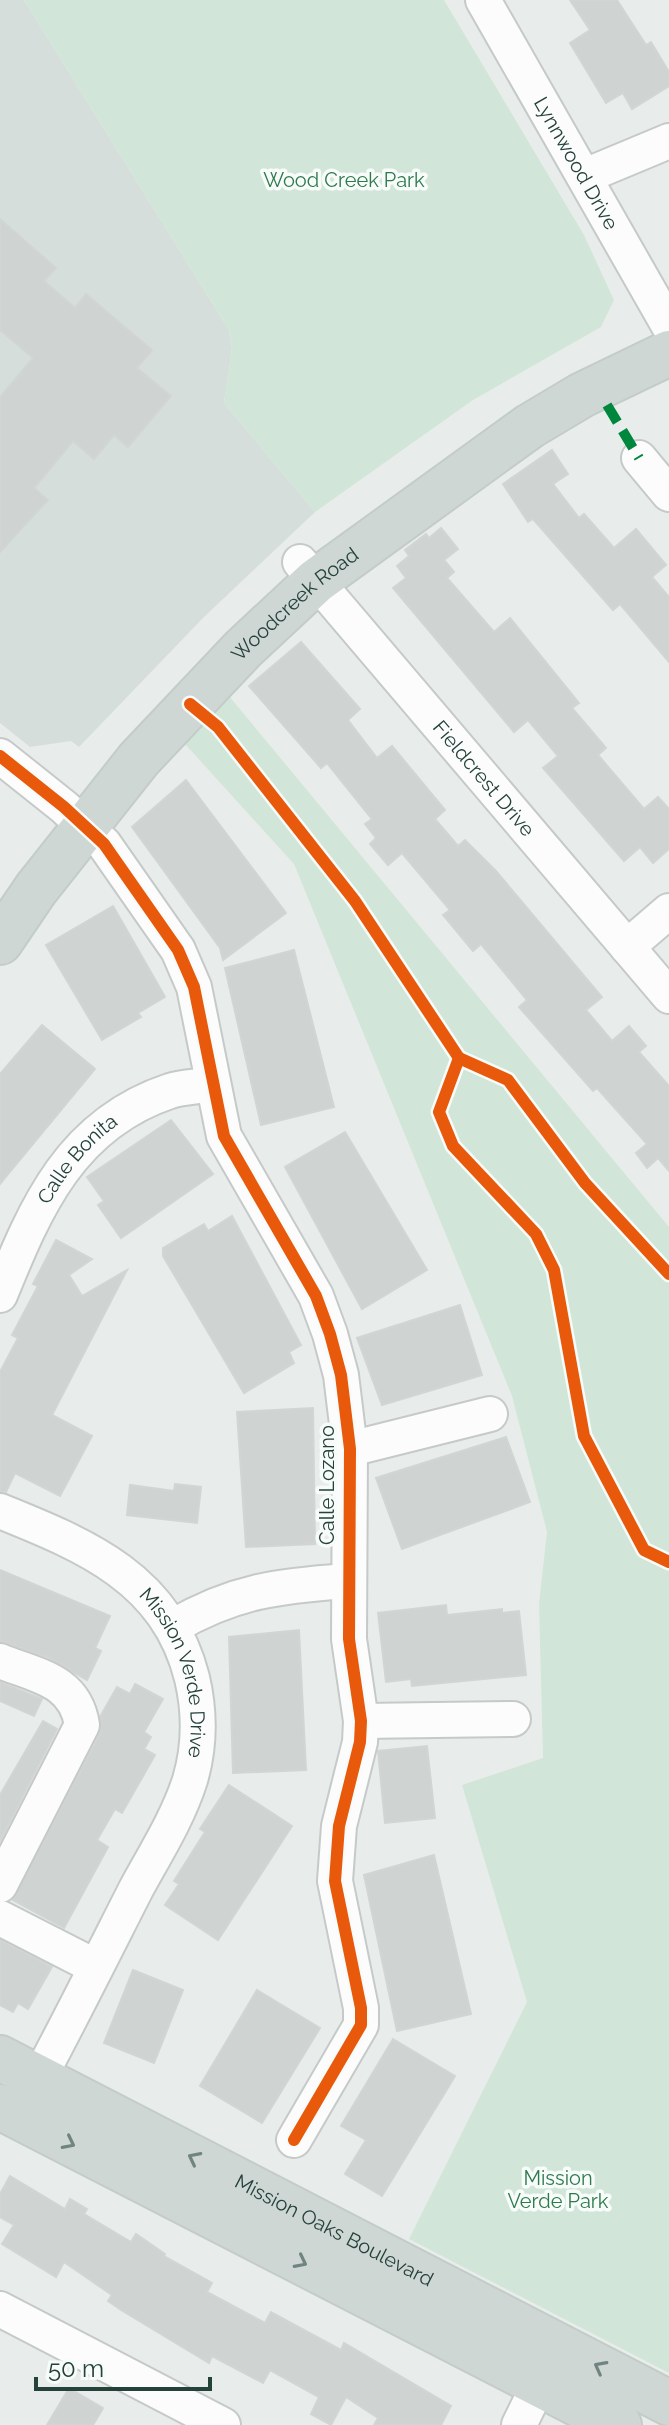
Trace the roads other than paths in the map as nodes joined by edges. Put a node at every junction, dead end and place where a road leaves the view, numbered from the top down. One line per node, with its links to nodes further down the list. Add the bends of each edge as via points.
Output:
1 (483, 0): 3 (street, Lynnwood Drive)
2 (669, 141): 3 (street)
3 (585, 176): 4 (street, Lynnwood Drive)
4 (669, 331): 7 (main road, Woodcreek Road, via 508,411)
5 (639, 458): 6 (street)
6 (669, 494)
7 (308, 571): 9 (main road, Woodcreek Road, via 242,612 176,678); 13 (street, Fieldcrest Drive)
8 (0, 756): 9 (street, Calle Lozano)
9 (74, 816): 10 (main road, Woodcreek Road); 12 (main road, Woodcreek Road); 15 (street, Calle Lozano, via 104,844 178,950 194,987)
10 (0, 893)
11 (669, 911): 13 (street)
12 (0, 942)
13 (627, 947): 14 (street, Fieldcrest Drive)
14 (669, 996)
15 (212, 1084): 16 (street, Calle Bonita, via 172,1090 134,1106 84,1144 48,1187); 18 (street, Calle Lozano, via 229,1147 316,1296 341,1375)
16 (0, 1295)
17 (490, 1414): 18 (street)
18 (350, 1449): 20 (street, Calle Lozano)
19 (0, 1511): 21 (street, Mission Verde Drive, via 100,1557 139,1586)
20 (347, 1581): 21 (street, via 268,1589 214,1603); 24 (street, Calle Lozano)
21 (174, 1626): 27 (street, Mission Verde Drive, via 196,1697 199,1732 191,1776)
22 (0, 1661): 25 (street, via 69,1691 82,1725)
23 (513, 1719): 24 (street)
24 (361, 1721): 31 (street, Calle Lozano, via 339,1826 335,1881 361,2025)
25 (0, 1885)
26 (0, 1918): 27 (street)
27 (96, 1967): 29 (street, Mission Verde Drive)
28 (0, 2058): 29 (main road, Mission Oaks Boulevard)
29 (39, 2078): 33 (main road, Mission Oaks Boulevard, one-way to 29)
30 (0, 2107): 34 (main road, one-way to 34)
31 (294, 2140)
32 (0, 2309): 36 (street)
33 (557, 2345): 34 (street); 35 (main road, Mission Oaks Boulevard, one-way to 33)
34 (539, 2384): 38 (street); 39 (main road)
35 (669, 2403)
36 (187, 2417): 37 (street)
37 (223, 2425)
38 (519, 2425)
39 (619, 2425)

